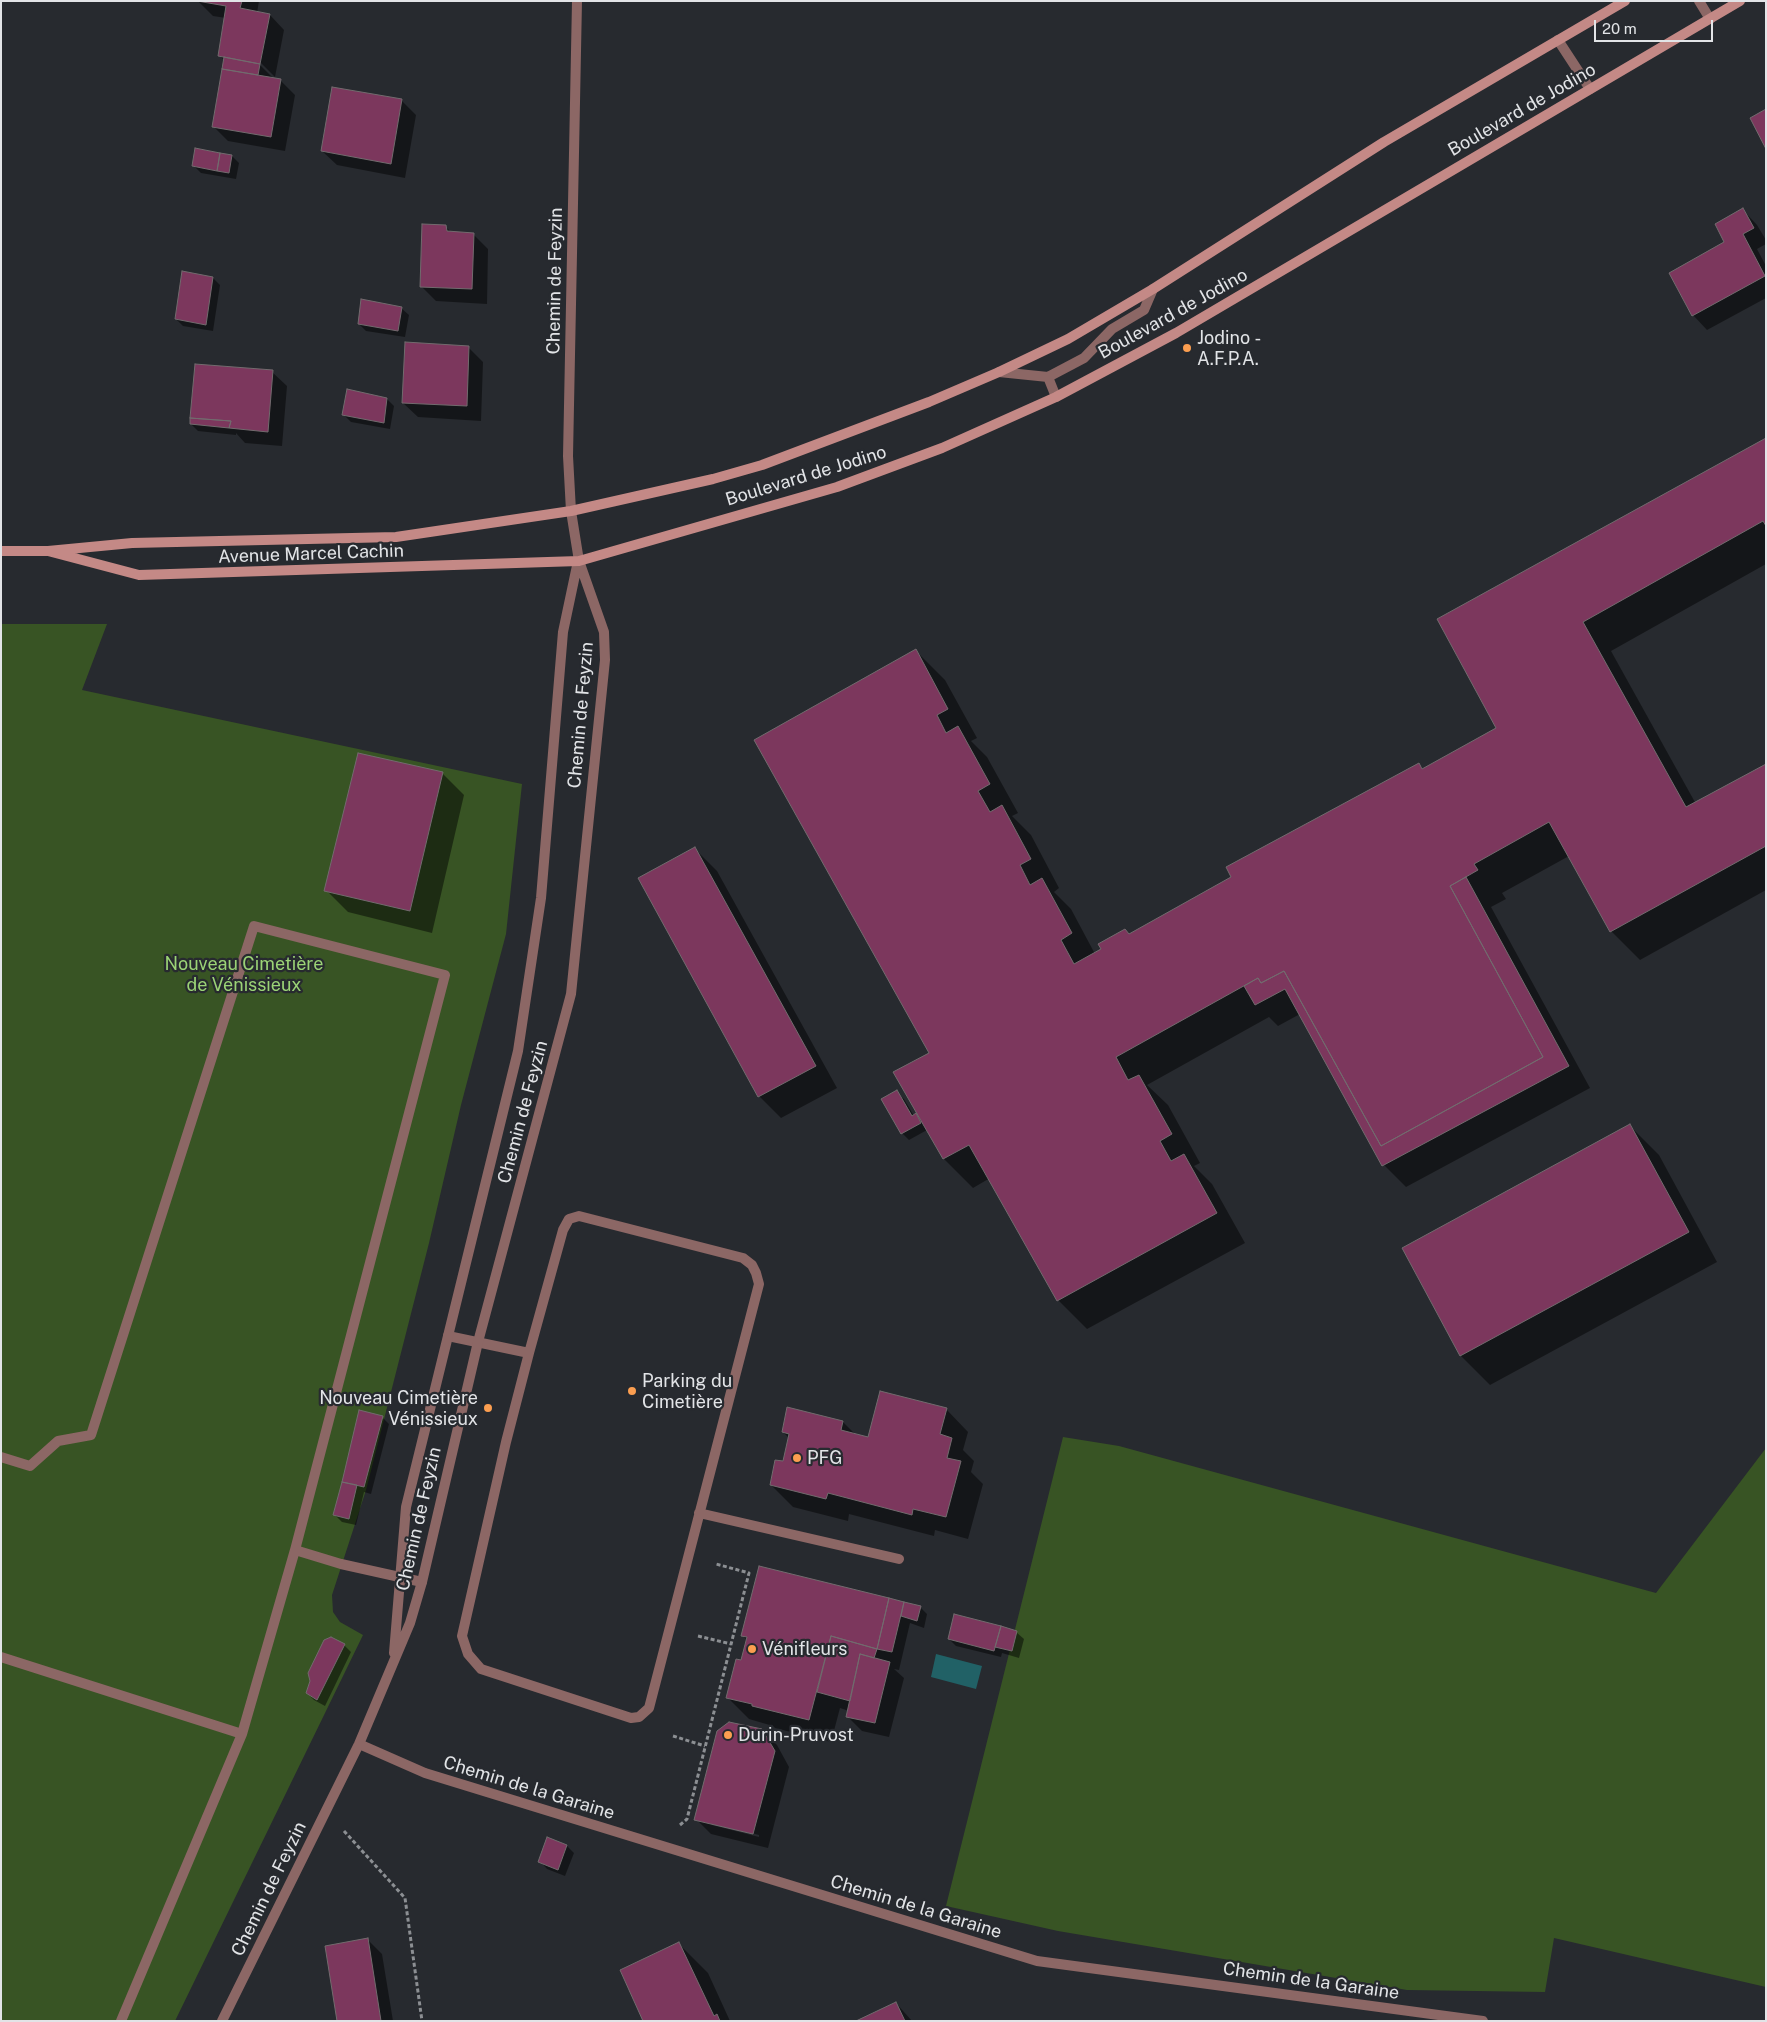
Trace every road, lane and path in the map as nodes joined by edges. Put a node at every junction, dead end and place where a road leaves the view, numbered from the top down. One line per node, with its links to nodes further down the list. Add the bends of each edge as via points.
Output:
1 (577, 1): 12 (street, Chemin de Feyzin, via 568,456)
2 (1625, 1): 6 (street, Boulevard de Jodino)
3 (1699, 1): 5 (street)
4 (1740, 1): 5 (street, Boulevard de Jodino)
5 (1710, 19): 7 (street, Boulevard de Jodino)
6 (1558, 40): 7 (street); 8 (street, Boulevard de Jodino, via 1384,142)
7 (1590, 89): 11 (street, Boulevard de Jodino, via 1176,333)
8 (1153, 289): 9 (street, Boulevard de Jodino, via 1068,338); 10 (street, via 1144,310 1112,329 1084,358)
9 (999, 372): 10 (street); 12 (street, Boulevard de Jodino, via 762,465 713,480)
10 (1048, 377): 11 (street)
11 (1056, 397): 15 (street, Boulevard de Jodino, via 942,448 837,487)
12 (571, 511): 14 (street, Avenue Marcel Cachin, via 396,536 132,542); 15 (street, Chemin de Feyzin)
13 (1, 551): 14 (street, Avenue Marcel Cachin)
14 (48, 551): 15 (street, Avenue Marcel Cachin, via 139,575)
15 (578, 561): 16 (street, Chemin de Feyzin, via 563,632 541,898 518,1051); 17 (street, Chemin de Feyzin, via 604,632 605,660 571,994)
16 (448, 1336): 17 (street); 24 (street, Chemin de Feyzin, via 406,1507)
17 (478, 1342): 18 (street); 25 (street, Chemin de Feyzin)
18 (528, 1353): 20 (street, via 563,1230 569,1219 579,1216 743,1258 752,1265 759,1284); 20 (street, via 462,1636 468,1654 480,1669 631,1718 639,1716 650,1708)
19 (1, 1457): 21 (street, via 30,1466 58,1441 92,1435 254,926 445,975)
20 (699, 1513): 22 (street)
21 (296, 1550): 24 (street, via 341,1564); 30 (street)
22 (899, 1559)
23 (716, 1564): 27 (path, via 749,1573)
24 (399, 1576): 25 (street); 29 (street, Chemin de Feyzin)
25 (422, 1582): 29 (street, Chemin de Feyzin, via 410,1623)
26 (698, 1636): 27 (path)
27 (731, 1644): 33 (path)
28 (1, 1657): 30 (street)
29 (393, 1662): 32 (street, Chemin de Feyzin)
30 (242, 1734): 36 (street)
31 (673, 1736): 33 (path)
32 (359, 1744): 34 (street, Chemin de Feyzin); 39 (street, Chemin de la Garaine, via 424,1772 1037,1961)
33 (705, 1746): 35 (path, via 687,1819)
34 (325, 1811): 37 (street, Chemin de Feyzin); 38 (path, via 405,1898)
35 (674, 1831)
36 (121, 2021)
37 (222, 2021)
38 (422, 2021)
39 (1483, 2021)

